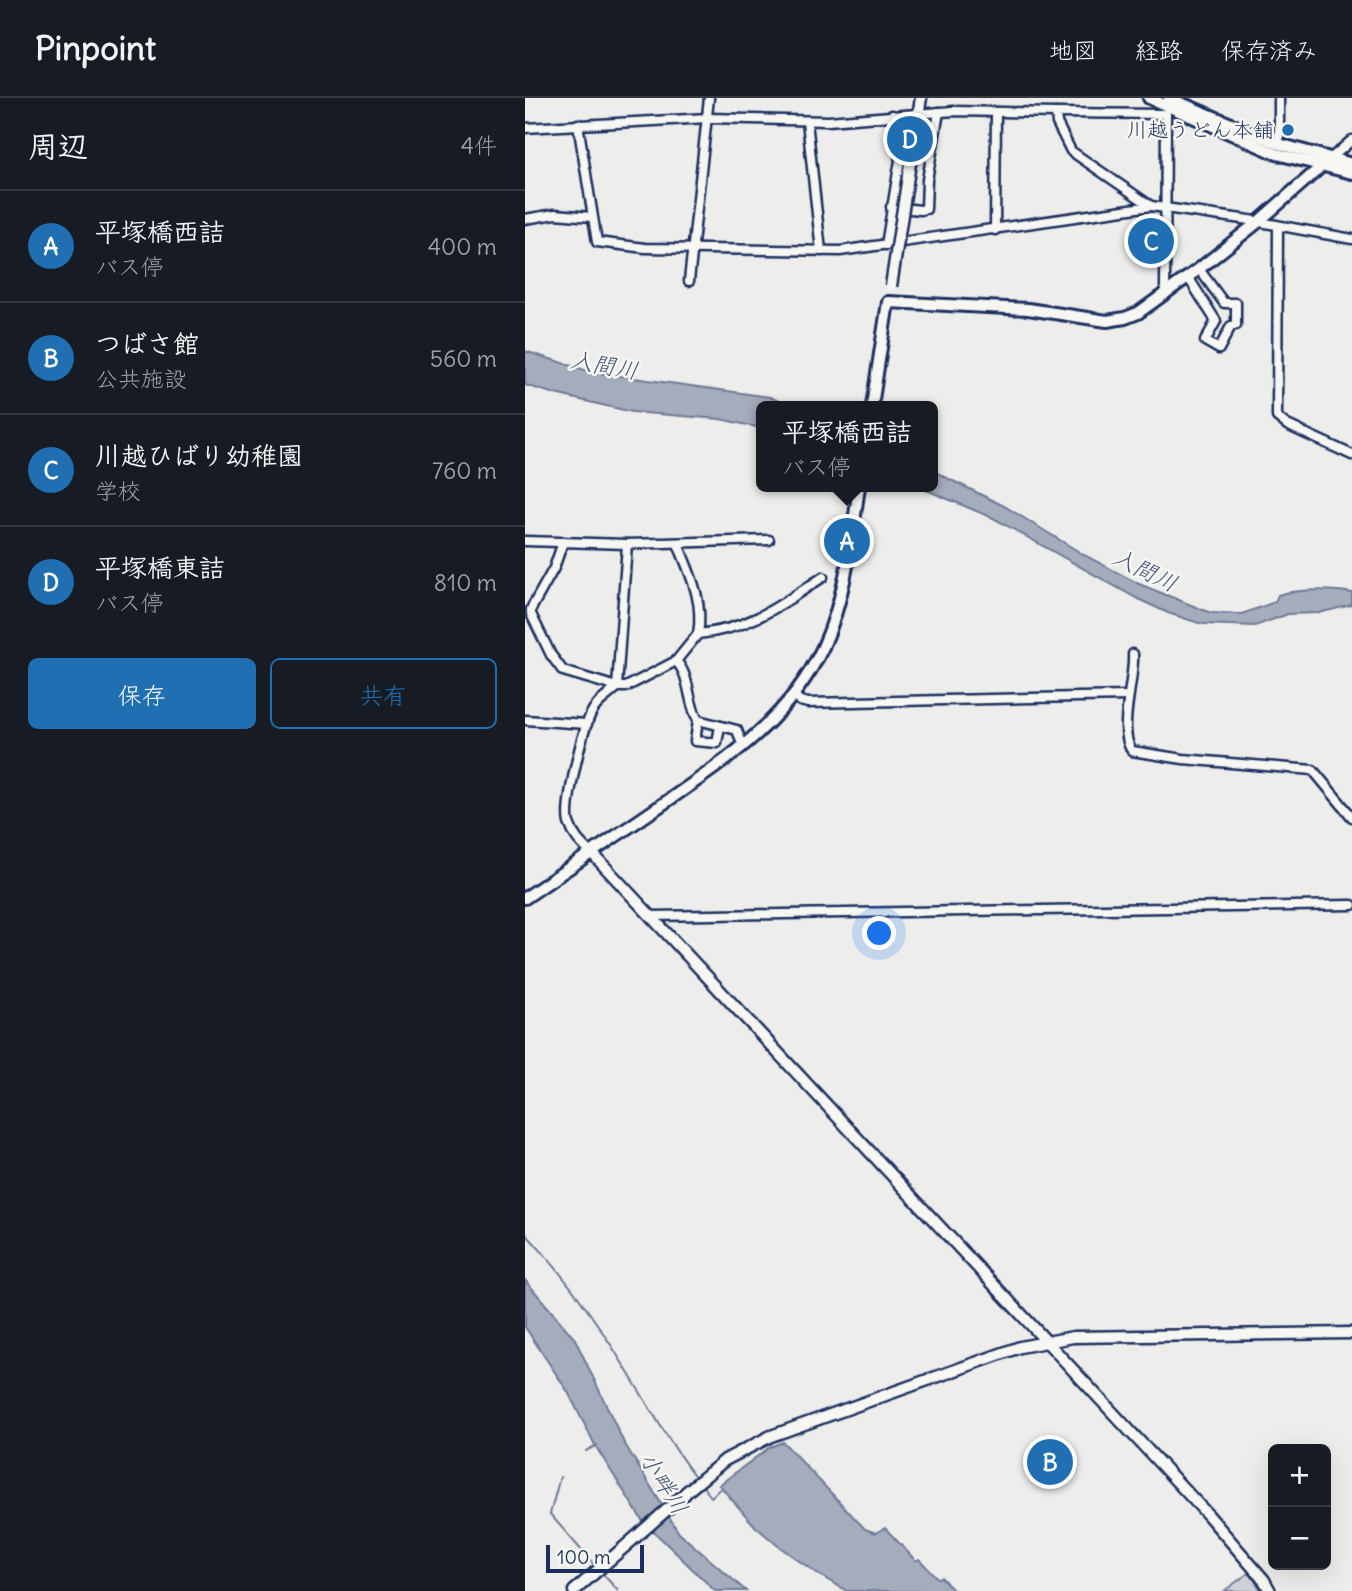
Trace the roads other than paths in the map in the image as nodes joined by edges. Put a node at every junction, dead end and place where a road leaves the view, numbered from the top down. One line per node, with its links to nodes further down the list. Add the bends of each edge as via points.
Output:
1 (709, 98): 11 (street)
2 (921, 98): 8 (street)
3 (1149, 98): 17 (main road, via 1277,154)
4 (1169, 98): 16 (main road)
5 (1279, 98): 16 (street)
6 (939, 112): 7 (street); 8 (street); 21 (street, via 926,209)
7 (996, 112): 9 (street); 27 (street)
8 (919, 113): 10 (street); 36 (street, bridge)
9 (1056, 113): 20 (street, via 1071,151); 22 (street, via 1166,114)
10 (892, 115): 12 (street); 21 (street, via 900,160)
11 (708, 118): 12 (street); 13 (street); 30 (street)
12 (807, 121): 31 (street)
13 (578, 124): 14 (street); 23 (street)
14 (525, 128)
15 (1352, 140): 17 (street)
16 (1279, 144): 17 (main road)
17 (1326, 163): 18 (main road); 19 (main road); 25 (main road)
18 (1352, 164)
19 (1352, 173)
20 (1151, 206): 22 (street); 27 (street)
21 (891, 207): 29 (street)
22 (1166, 207): 25 (street); 35 (street)
23 (591, 217): 24 (street, via 555,214); 30 (street, via 597,242)
24 (525, 219)
25 (1258, 222): 26 (street); 32 (main road)
26 (1278, 226): 28 (street); 38 (street, via 1276,414 1287,425)
27 (995, 230): 29 (street)
28 (1352, 239)
29 (887, 245): 31 (street)
30 (693, 248): 31 (street); 34 (street)
31 (821, 251)
32 (1199, 269): 33 (main road); 33 (street, via 1224,303 1236,303 1236,325 1231,326 1219,349 1205,341 1216,321)
33 (1188, 277): 35 (main road)
34 (689, 281)
35 (1165, 295): 36 (main road, via 1138,313 1107,321 1028,309)
36 (888, 302): 37 (main road)
37 (873, 401)
38 (1352, 455)
39 (858, 492): 51 (main road, via 844,584 833,621 814,664)
40 (769, 540): 44 (street)
41 (525, 541): 42 (street)
42 (563, 542): 43 (street); 46 (street)
43 (627, 544): 44 (street); 50 (street)
44 (678, 544): 47 (street, via 699,597)
45 (823, 577): 47 (street, via 740,627)
46 (528, 615): 50 (street, via 563,671)
47 (698, 634): 49 (street)
48 (1133, 654): 52 (street)
49 (676, 661): 50 (street, via 633,684); 54 (street)
50 (617, 687): 55 (street, via 599,702)
51 (793, 694): 52 (street, via 808,703); 57 (main road)
52 (1127, 696): 58 (street, via 1128,743 1136,753 1313,770)
53 (525, 720): 55 (street)
54 (698, 720): 56 (street); 56 (street, via 695,741 717,743)
55 (587, 724): 59 (street, via 568,814 573,831)
56 (720, 726): 57 (street, via 737,730)
57 (743, 747): 59 (main road)
58 (1352, 817)
59 (592, 853): 60 (main road); 62 (street)
60 (525, 898)
61 (1352, 905): 62 (street)
62 (652, 916): 64 (street)
63 (1352, 1333): 64 (street)
64 (1048, 1341): 65 (street, via 1020,1346 771,1436 725,1460); 66 (street)
65 (574, 1591)
66 (1270, 1591)

